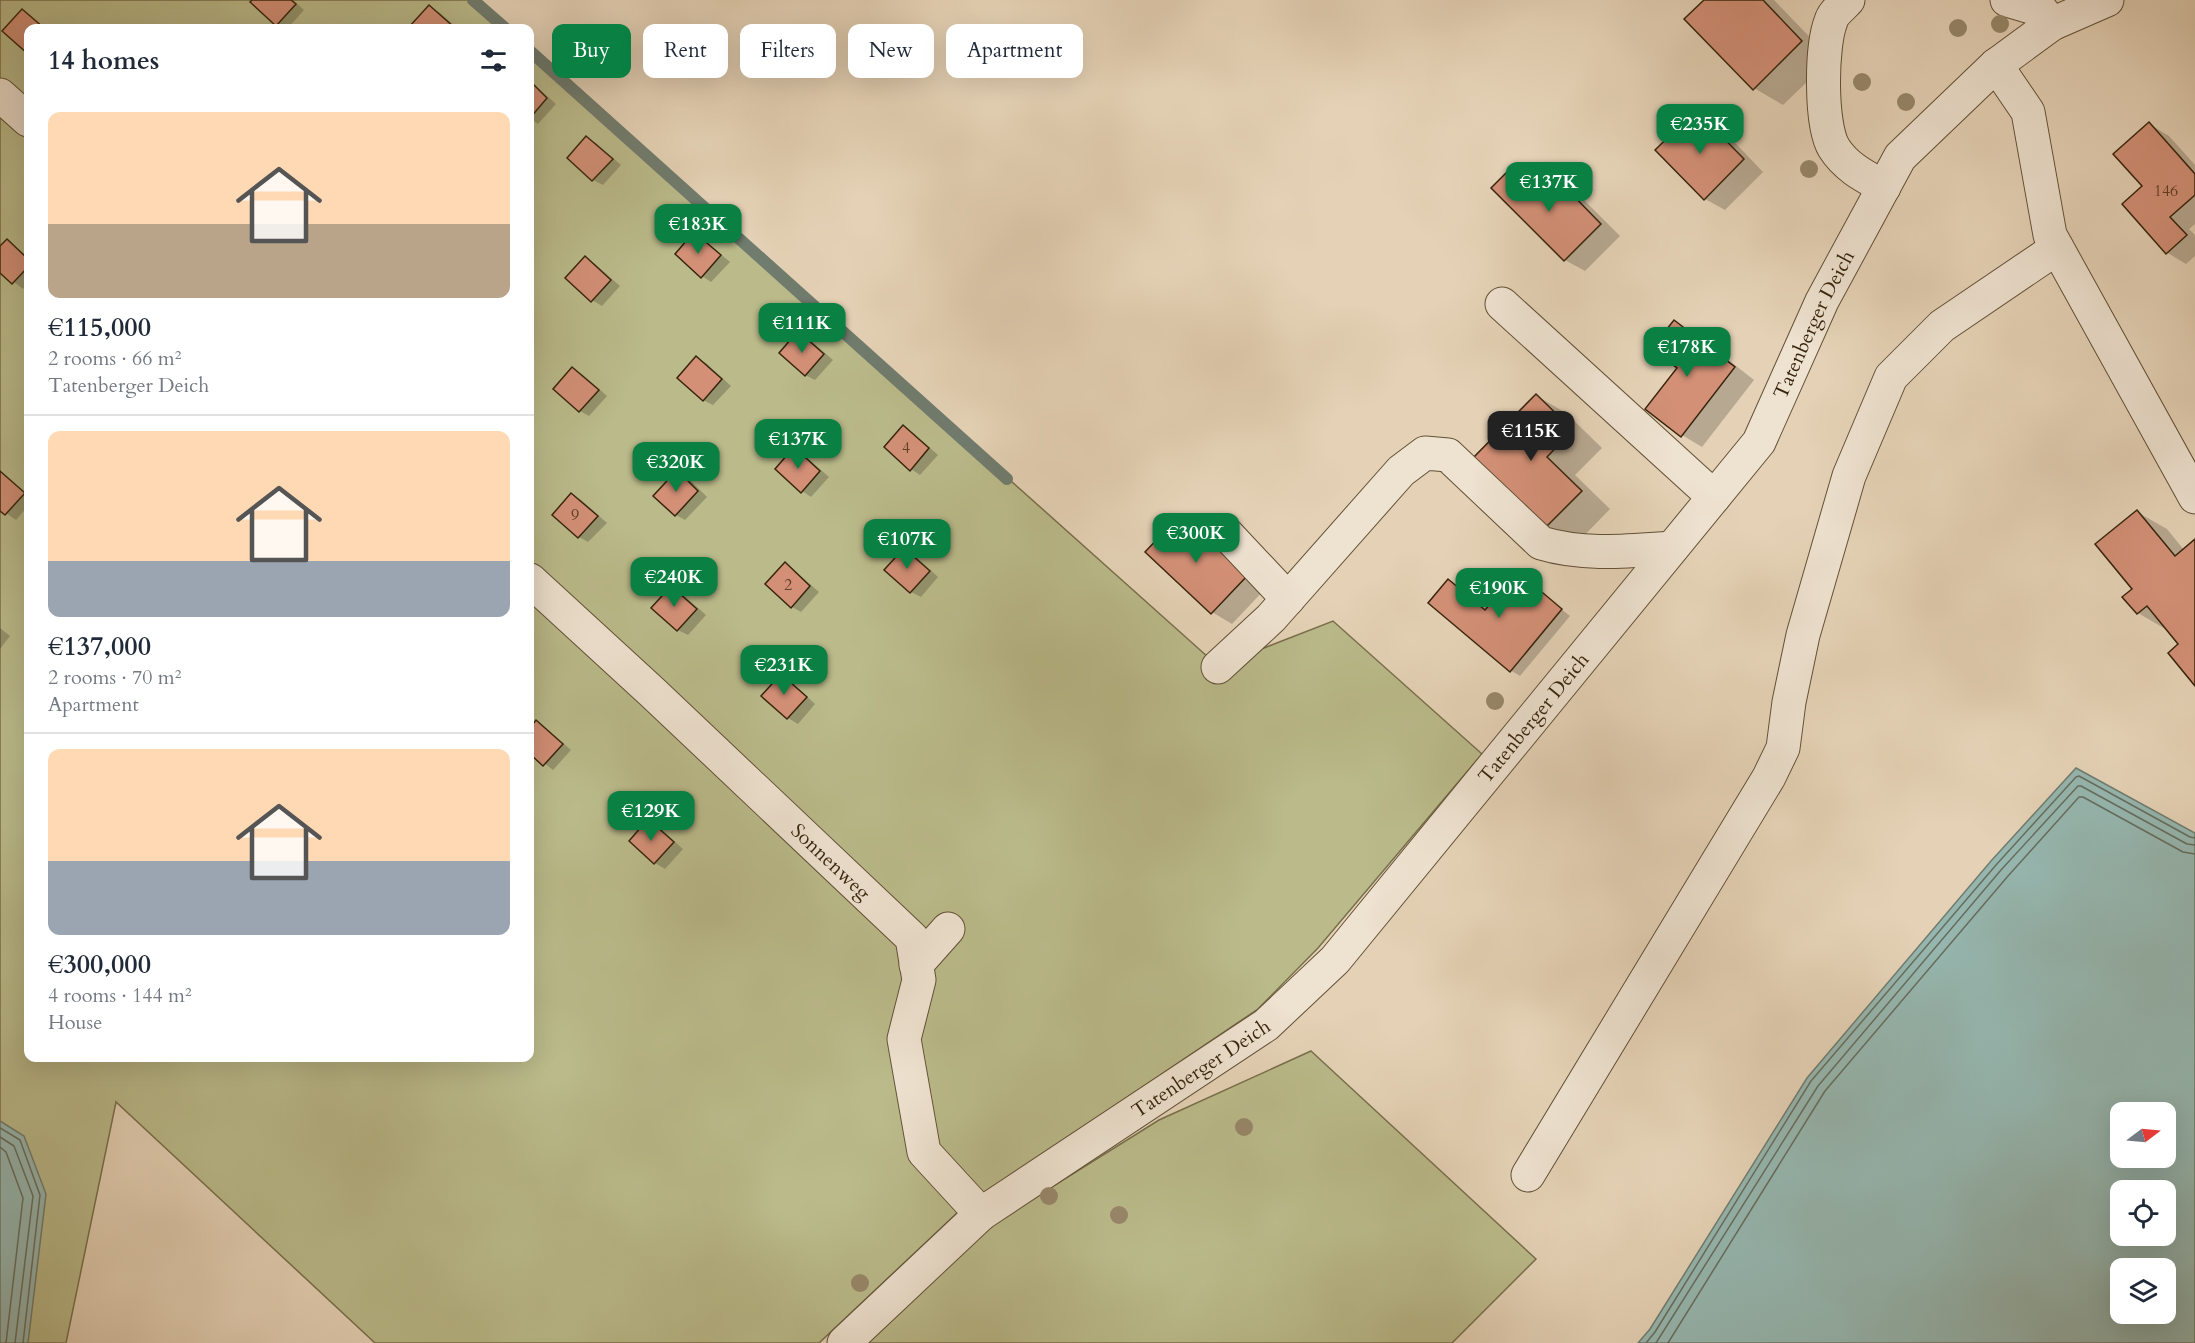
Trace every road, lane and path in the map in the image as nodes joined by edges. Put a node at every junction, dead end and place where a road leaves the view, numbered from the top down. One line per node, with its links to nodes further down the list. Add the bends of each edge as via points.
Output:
1 (1848, 0): 8 (street, via 1831,19 1823,53 1826,124 1832,146 1844,161)
2 (2007, 0): 4 (street, via 2042,10)
3 (2107, 0): 4 (street, Tatenberger Deich)
4 (2052, 24): 5 (street, Tatenberger Deich)
5 (1996, 65): 8 (street, Tatenberger Deich, via 1900,158); 9 (street, via 2028,112 2050,235)
6 (0, 95): 7 (street)
7 (24, 116)
8 (1884, 187): 11 (street, Tatenberger Deich, via 1822,301 1759,442)
9 (2057, 248): 12 (street); 20 (street, via 1942,326 1892,377 1849,476 1803,635 1783,748)
10 (1502, 303): 11 (street)
11 (1714, 497): 14 (street, Tatenberger Deich)
12 (2195, 497)
13 (1225, 531): 16 (street)
14 (1672, 548): 16 (street, via 1608,552 1541,543 1448,455 1425,453 1401,471); 21 (street, Tatenberger Deich, via 1335,960 1301,993 1266,1025)
15 (534, 584): 19 (street, Sonnenweg, via 912,938)
16 (1288, 599): 17 (street)
17 (1218, 667)
18 (948, 929): 19 (street)
19 (916, 965): 21 (street, Sonnenweg, via 919,980 904,1039 924,1152)
20 (1528, 1175)
21 (981, 1214): 22 (street, Tatenberger Deich)
22 (844, 1343)

